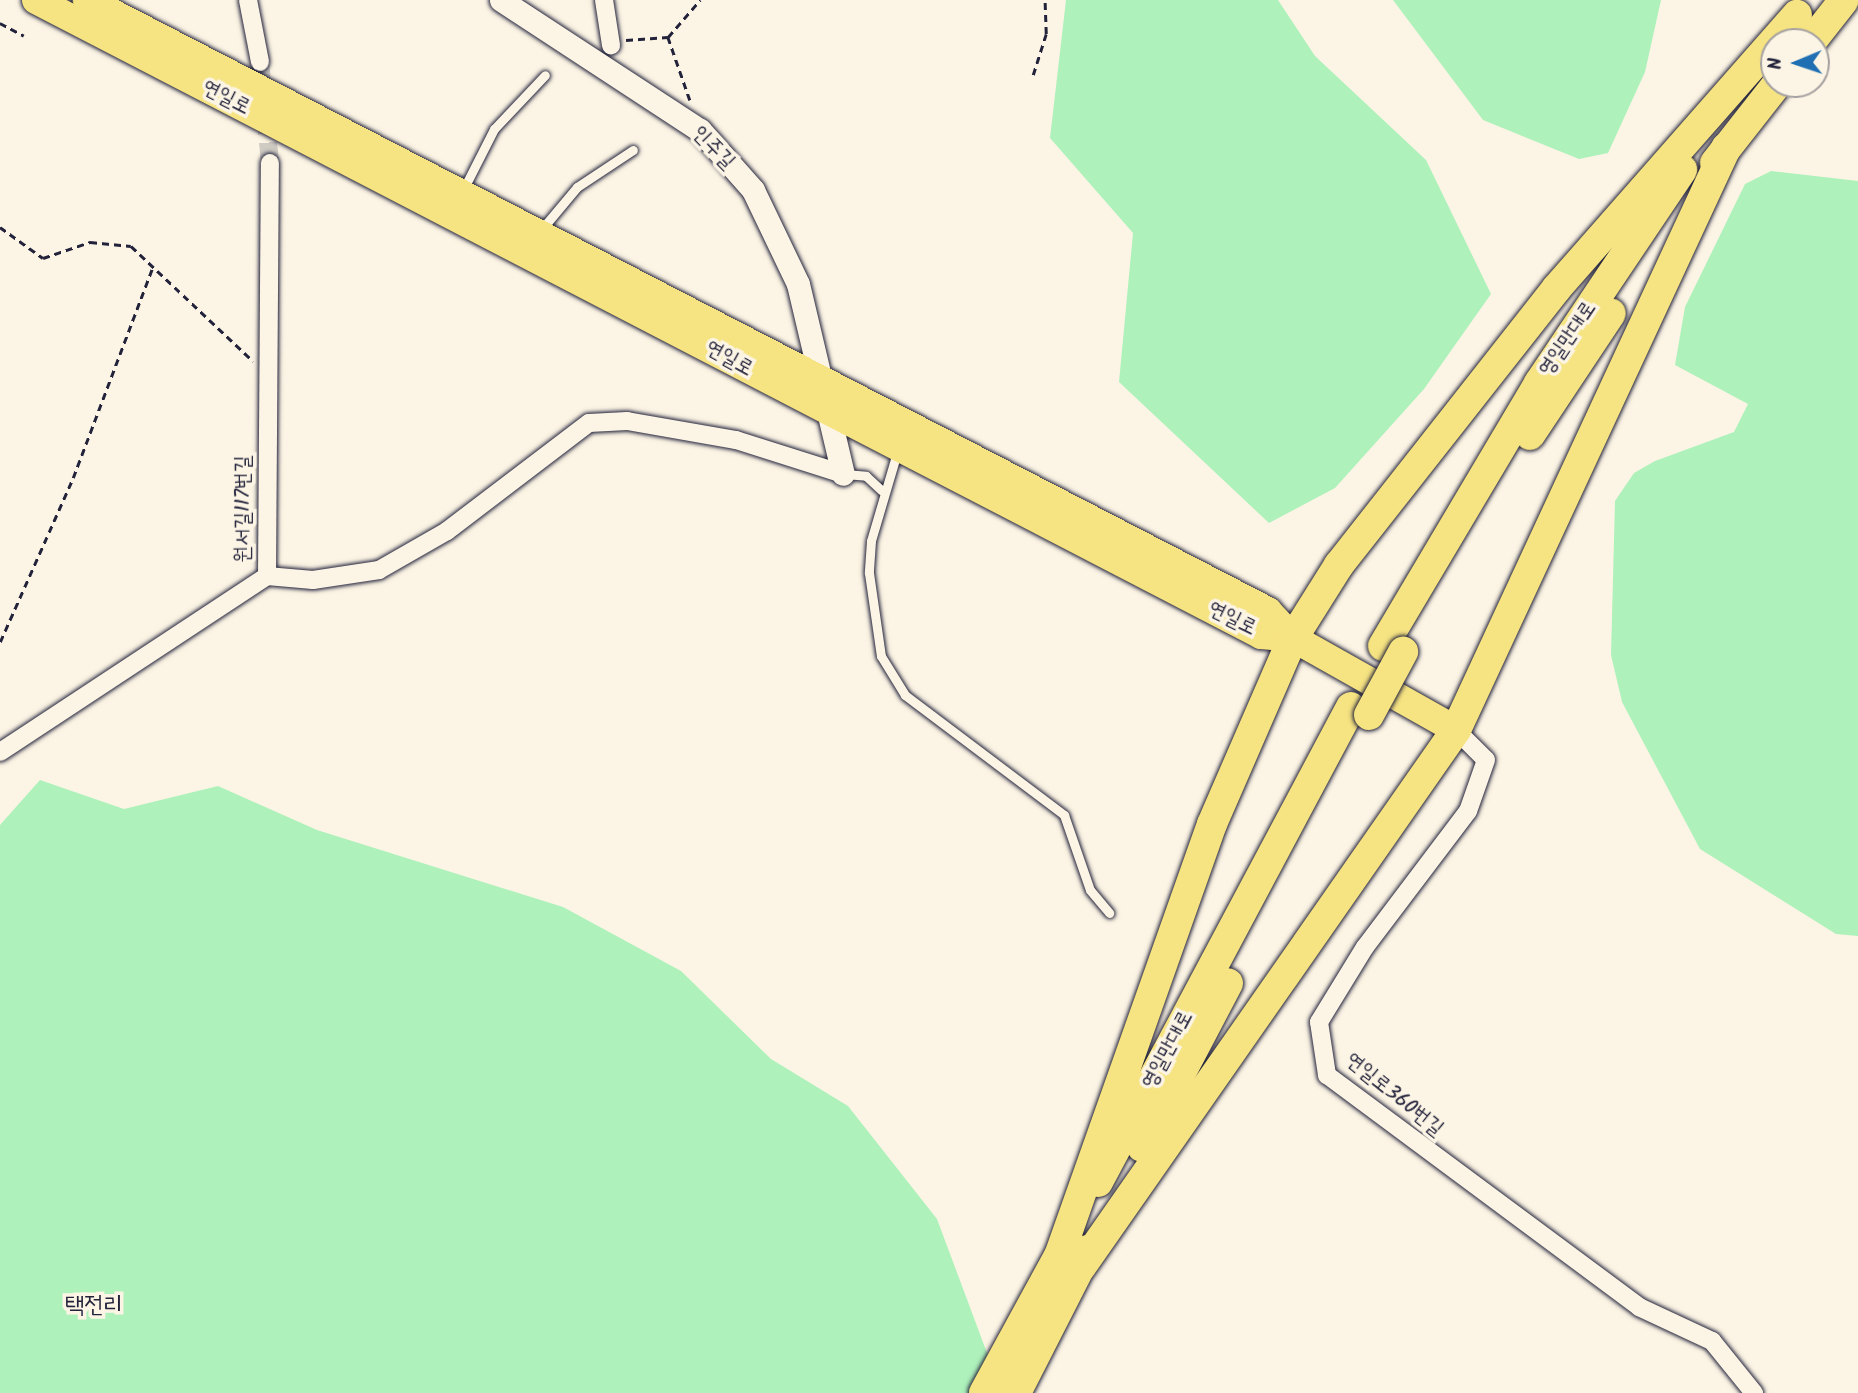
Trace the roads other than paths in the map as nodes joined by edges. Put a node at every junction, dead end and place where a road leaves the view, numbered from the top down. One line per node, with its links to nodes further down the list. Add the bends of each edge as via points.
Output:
1 (36, 0): 21 (main road, 연일로)
2 (87, 0): 18 (main road, 연일로)
3 (248, 0): 11 (street)
4 (604, 0): 10 (street)
5 (1844, 0): 9 (highway)
6 (512, 3): 20 (street, 인주길, via 700,130 753,190 798,284)
7 (1803, 7): 8 (highway, 영일만대로); 26 (highway, via 1556,289 1339,565)
8 (1787, 28)
9 (1822, 28)
10 (611, 45)
11 (260, 62)
12 (1760, 66): 27 (highway, 영일만대로, via 1539,383)
13 (545, 75): 18 (lane, via 494,129)
14 (1766, 98): 15 (highway, 영일만대로)
15 (1726, 148): 27 (highway, 영일만대로, via 1532,432); 28 (highway)
16 (633, 150): 19 (lane, via 577,187 545,217)
17 (270, 163): 25 (street, 원서길117번길, via 264,369)
18 (461, 194): 19 (main road, 연일로)
19 (540, 235): 20 (main road, 연일로)
20 (818, 379): 21 (street, 인주길); 26 (main road, 연일로, via 1268,611)
21 (834, 416): 22 (main road, 연일로); 23 (street, 인주길)
22 (898, 447): 24 (lane); 26 (main road, 연일로, via 1261,635)
23 (843, 474): 24 (lane, via 866,476); 25 (street, via 736,440 627,421 589,424 447,531 379,570 313,580)
24 (881, 491): 30 (lane, via 869,573 881,656 905,695 1064,815 1090,890)
25 (267, 576): 29 (street, 원서길117번길)
26 (1293, 638): 28 (main road); 31 (highway, via 1212,824)
27 (1393, 649): 31 (highway, 영일만대로)
28 (1456, 730): 31 (highway); 34 (street, 연일로360번길, via 1486,760 1468,811 1365,947 1319,1022 1327,1075 1639,1307 1712,1341)
29 (0, 752)
30 (1109, 913)
31 (1070, 1261): 32 (highway, 영일만대로); 33 (highway, 영일만대로)
32 (984, 1393)
33 (1016, 1393)
34 (1754, 1393)

